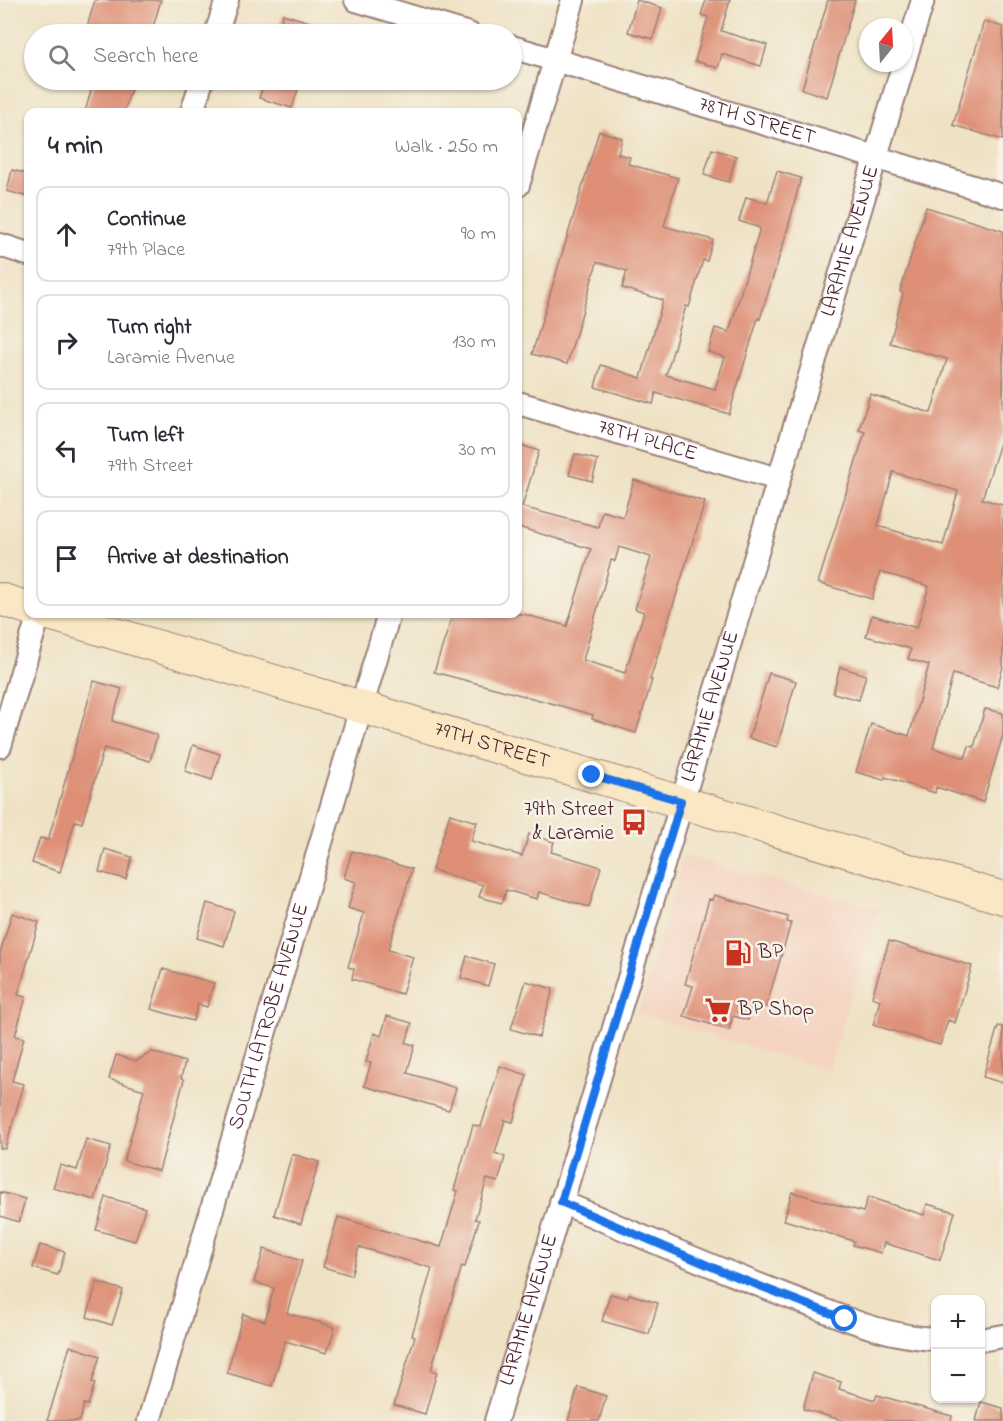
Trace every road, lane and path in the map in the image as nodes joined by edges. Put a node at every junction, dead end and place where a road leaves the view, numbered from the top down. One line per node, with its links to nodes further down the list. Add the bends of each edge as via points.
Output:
1 (227, 0): 5 (street)
2 (356, 0): 6 (street)
3 (573, 0): 9 (street)
4 (923, 0): 7 (street, LARAMIE AVENUE)
5 (219, 24)
6 (436, 24)
7 (913, 33)
8 (522, 50): 9 (street, 78TH STREET)
9 (555, 60): 13 (street, 78TH STREET); 14 (street)
10 (901, 72): 13 (street, LARAMIE AVENUE)
11 (199, 90): 12 (street)
12 (193, 108)
13 (875, 158): 15 (street, 78TH STREET); 19 (street, LARAMIE AVENUE)
14 (522, 171)
15 (1003, 196)
16 (0, 245): 17 (street)
17 (24, 253)
18 (522, 404): 19 (street, 78TH PLACE)
19 (778, 479): 27 (street, LARAMIE AVENUE)
20 (0, 599): 21 (main road)
21 (24, 607)
22 (38, 618): 26 (street)
23 (63, 618): 25 (main road, 79TH STREET)
24 (388, 618): 25 (street, SOUTH LATROBE AVENUE)
25 (361, 706): 27 (main road, 79TH STREET); 33 (street, SOUTH LATROBE AVENUE)
26 (0, 746)
27 (681, 801): 28 (main road, 79TH STREET); 29 (street, LARAMIE AVENUE)
28 (1002, 895)
29 (561, 1202): 31 (street, via 726,1273 861,1325 900,1336); 34 (street, LARAMIE AVENUE)
30 (1003, 1336): 32 (street)
31 (931, 1339)
32 (985, 1339)
33 (148, 1421)
34 (496, 1421)

